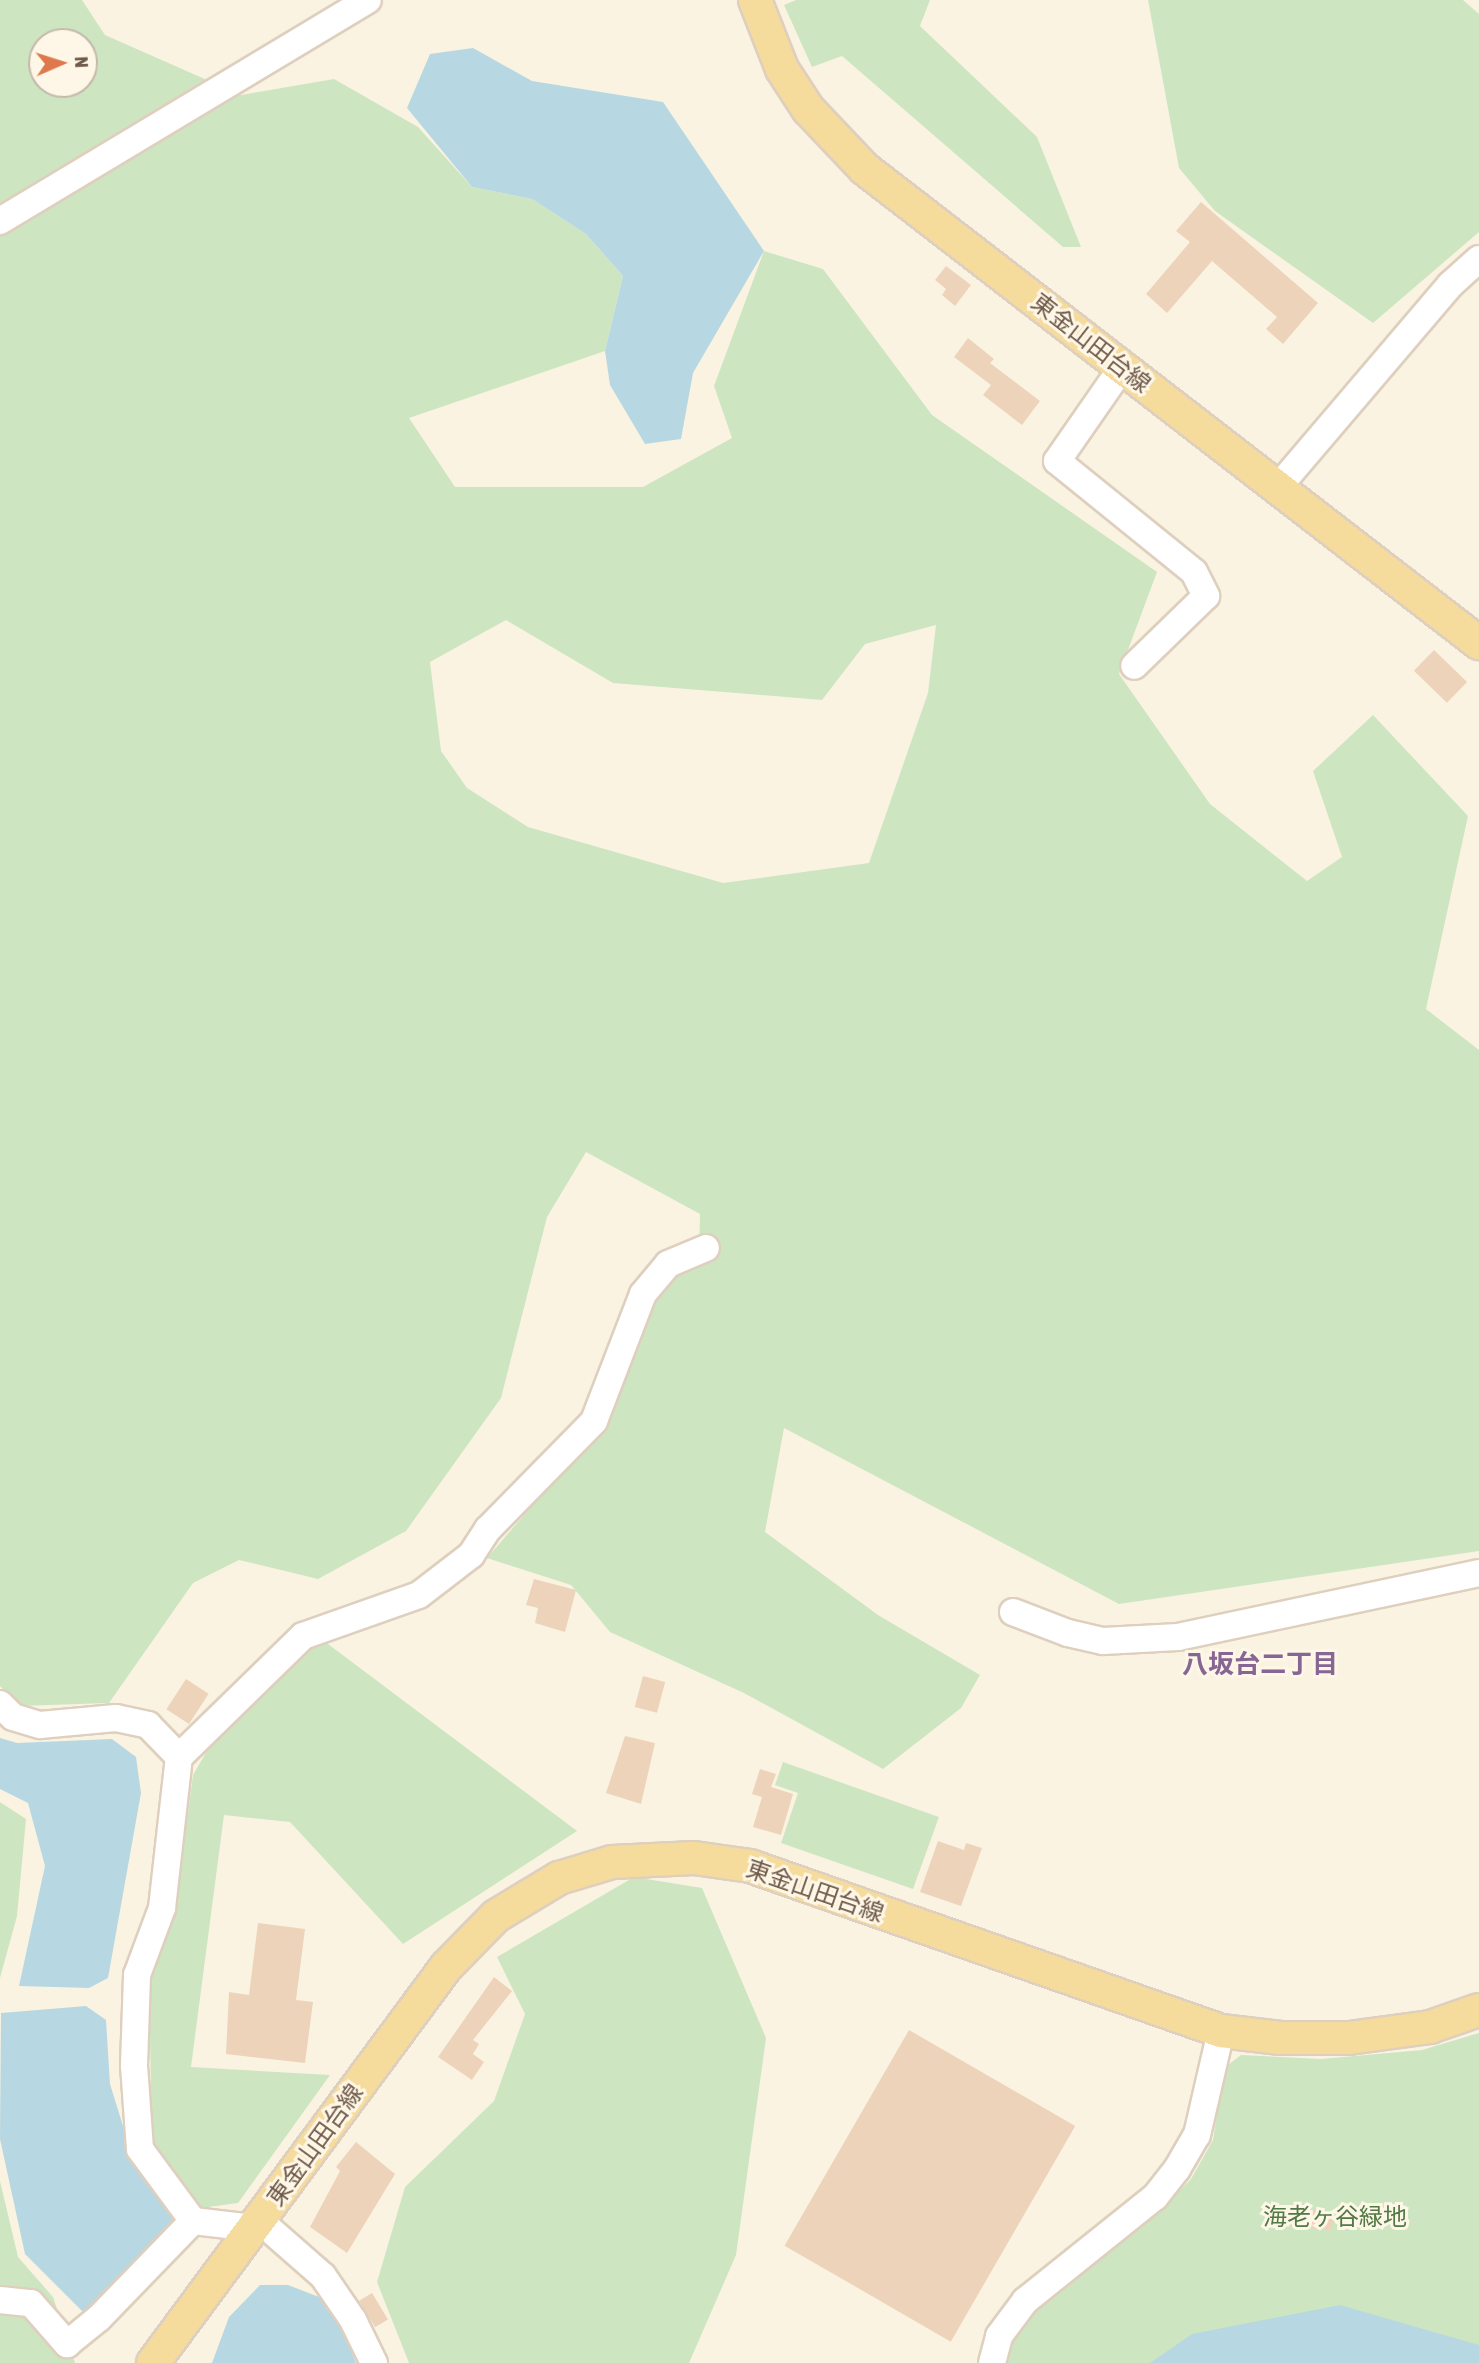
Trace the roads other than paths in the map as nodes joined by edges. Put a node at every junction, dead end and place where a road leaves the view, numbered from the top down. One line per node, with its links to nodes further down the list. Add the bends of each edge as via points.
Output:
1 (368, 0): 3 (street)
2 (755, 0): 5 (main road, 東金山田台線, via 782,69 837,141 865,169)
3 (0, 221)
4 (1479, 259): 6 (street, via 1450,285)
5 (1121, 369): 6 (main road, 東金山田台線); 8 (street, via 1057,461 1194,572 1206,596)
6 (1279, 486): 7 (main road, 東金山田台線)
7 (1479, 643)
8 (1133, 666)
9 (706, 1248): 13 (street, via 668,1264 643,1294 594,1420 488,1528 471,1555 419,1595 303,1636)
10 (1479, 1573): 11 (street, via 1178,1637 1103,1641)
11 (1013, 1612)
12 (0, 1704): 13 (street, via 13,1717 40,1725 116,1718 148,1725)
13 (179, 1756): 16 (street, via 163,1908 137,1975 134,2066 140,2149)
14 (1479, 2010): 15 (main road, 東金山田台線, via 1430,2026 1349,2038 1281,2038)
15 (1221, 2031): 17 (main road, 東金山田台線, via 750,1867 694,1858 612,1862 559,1878 496,1916 463,1950); 21 (street, via 1197,2135 1177,2169 1155,2197 1025,2301 999,2336)
16 (193, 2221): 17 (street); 18 (street, via 99,2318 67,2344 31,2303)
17 (256, 2224): 19 (main road, 東金山田台線); 20 (street, via 323,2276)
18 (0, 2300)
19 (153, 2363)
20 (374, 2363)
21 (992, 2363)

